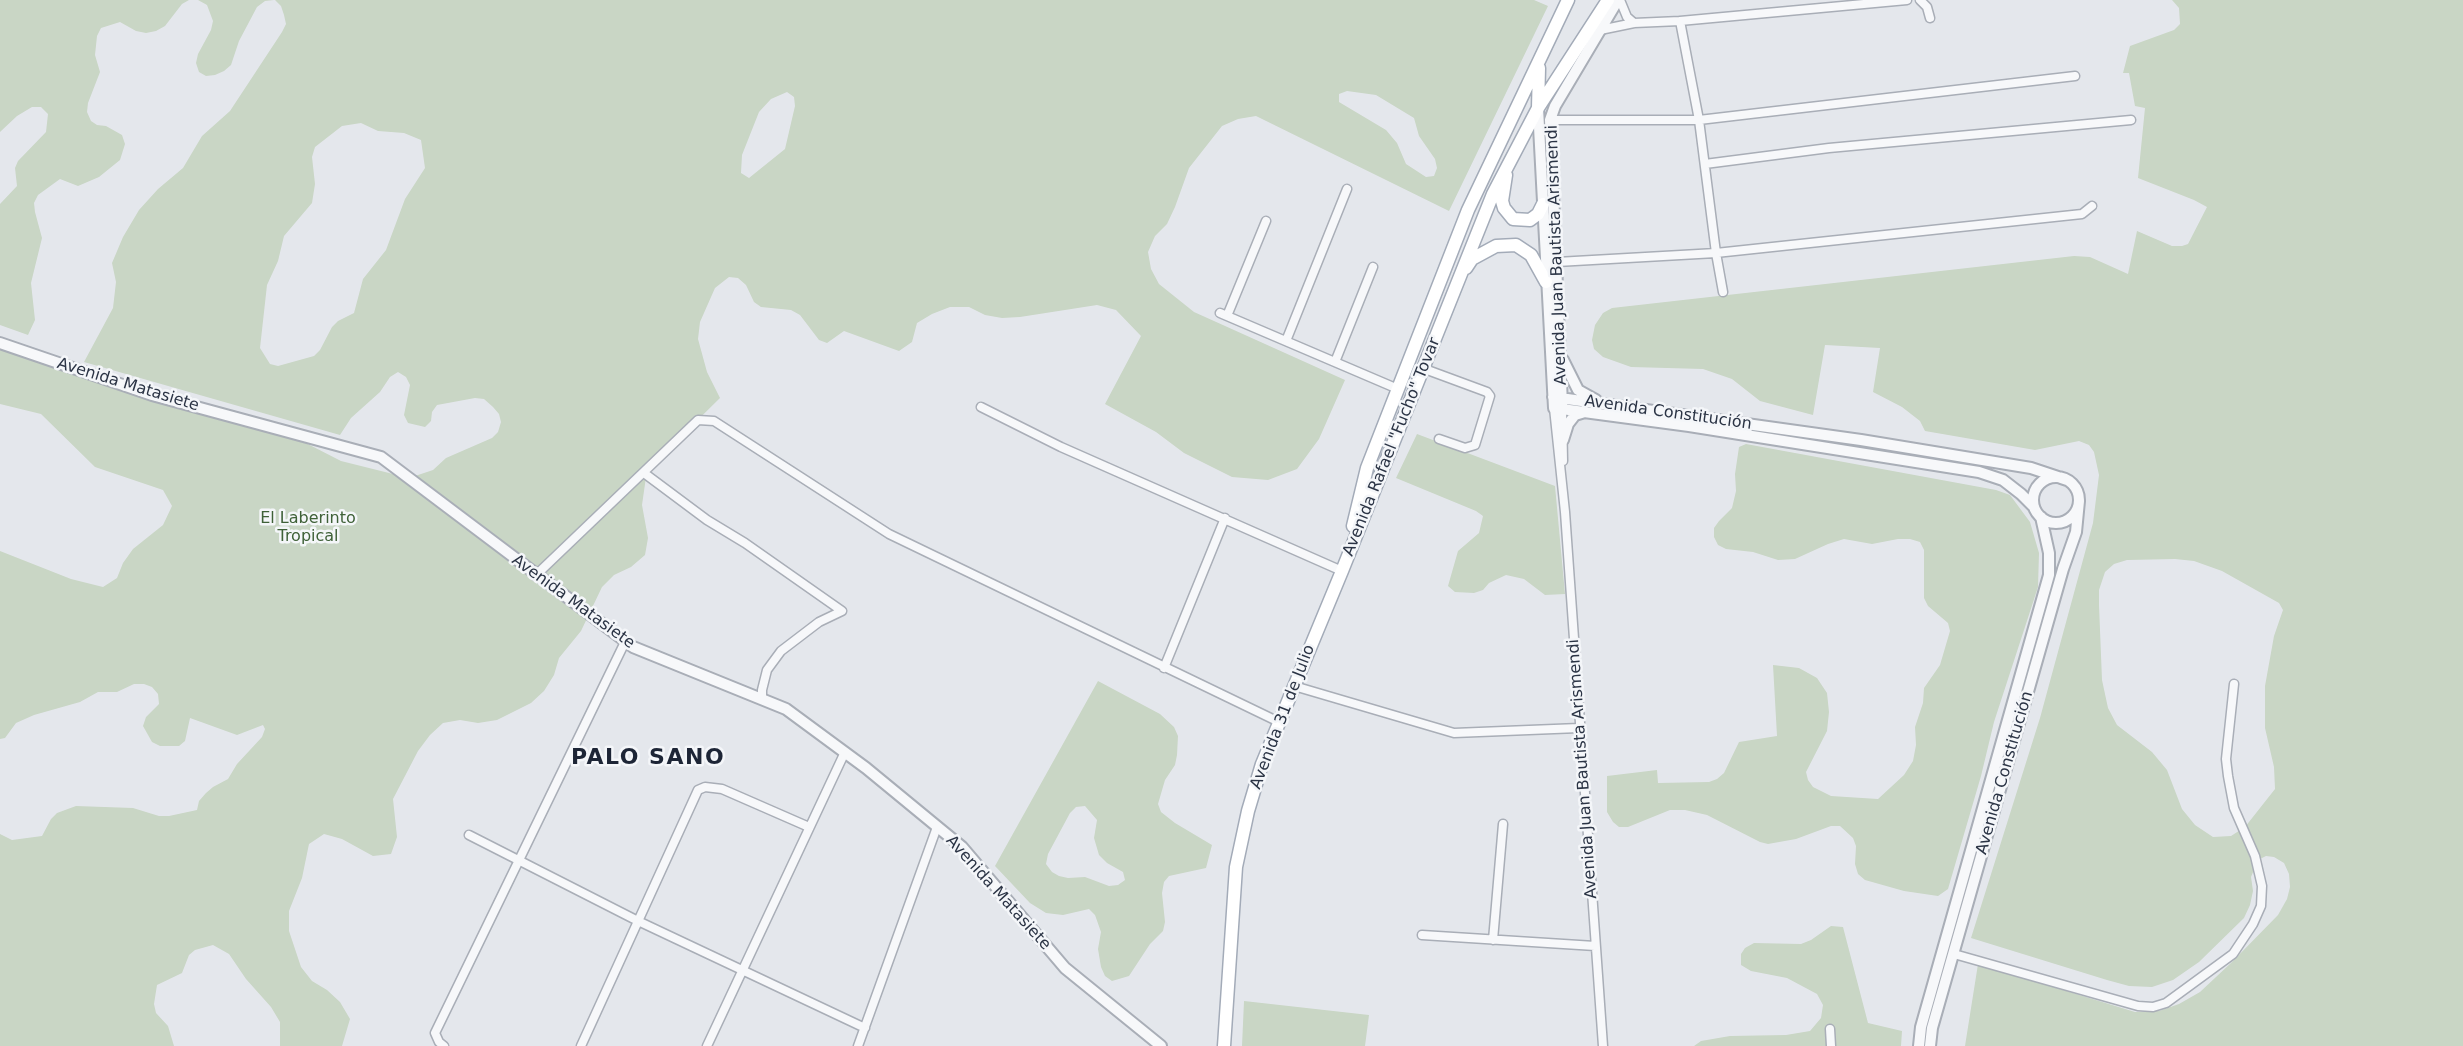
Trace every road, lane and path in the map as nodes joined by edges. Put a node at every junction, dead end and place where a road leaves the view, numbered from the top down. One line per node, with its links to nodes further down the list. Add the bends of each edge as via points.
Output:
1 (1568, 0): 10 (main road, Avenida Rafael "Fucho" Tovar)
2 (1608, 0): 12 (main road, Avenida Rafael "Fucho" Tovar)
3 (1619, 0): 8 (street); 9 (street, Avenida Juan Bautista Arismendi)
4 (1907, 0): 7 (street)
5 (1920, 0): 6 (street)
6 (1930, 18)
7 (1680, 21): 8 (street); 14 (street)
8 (1634, 23): 9 (street)
9 (1600, 30): 13 (street, Avenida Juan Bautista Arismendi)
10 (1539, 60): 12 (main road); 33 (main road, Avenida Rafael "Fucho" Tovar, via 1468,210)
11 (2074, 76): 14 (street)
12 (1538, 108): 16 (main road, Avenida Rafael "Fucho" Tovar); 19 (street, Avenida Juan Bautista Arismendi)
13 (1550, 120): 14 (street); 23 (street, Avenida Juan Bautista Arismendi)
14 (1699, 120): 17 (street)
15 (2131, 120): 17 (street, via 1829,147)
16 (1507, 164): 19 (main road, via 1502,201 1509,214 1520,221 1530,220); 25 (main road, Avenida Rafael "Fucho" Tovar)
17 (1705, 164): 22 (street)
18 (1347, 189): 28 (street)
19 (1544, 204): 26 (street, Avenida Juan Bautista Arismendi)
20 (2092, 206): 22 (street, via 2082,214)
21 (1266, 221): 28 (street, via 1223,314)
22 (1716, 253): 23 (street); 27 (street)
23 (1557, 262): 30 (street, Avenida Juan Bautista Arismendi)
24 (1373, 267): 31 (street)
25 (1458, 279): 26 (main road, via 1472,259 1496,246 1516,245 1531,255); 32 (main road, Avenida Rafael "Fucho" Tovar)
26 (1546, 282): 34 (street, Avenida Juan Bautista Arismendi)
27 (1723, 292)
28 (1286, 341): 31 (street)
29 (0, 343): 48 (street, Avenida Matasiete, via 152,395 381,457)
30 (1561, 355): 34 (street, Avenida Juan Bautista Arismendi); 35 (street, via 1578,390)
31 (1335, 362): 33 (street)
32 (1422, 368): 38 (street, via 1490,396 1475,445 1465,448); 47 (main road, Avenida Rafael "Fucho" Tovar)
33 (1398, 388): 47 (main road, Avenida Rafael "Fucho" Tovar, via 1367,468)
34 (1558, 403): 35 (street, Avenida Constitución); 37 (street, Avenida Constitución); 39 (street, Avenida Juan Bautista Arismendi); 42 (street, Avenida Juan Bautista Arismendi)
35 (1604, 404): 41 (street, Avenida Constitución, via 1941,453 2031,468)
36 (981, 407): 46 (street, via 1061,447)
37 (1586, 411): 39 (street, via 1575,415); 44 (street, Avenida Constitución, via 1979,472 2003,480)
38 (1438, 439)
39 (1563, 440): 42 (street, Avenida Juan Bautista Arismendi)
40 (644, 473): 48 (street); 50 (street, via 698,420 714,421 889,534); 53 (street, via 842,611 819,622 781,651 767,670)
41 (2067, 480): 43 (street, via 2078,492); 44 (street, via 2049,478 2042,482 2033,498)
42 (1563, 492): 55 (street, Avenida Juan Bautista Arismendi)
43 (2079, 501): 45 (street, via 2073,516 2065,521 2057,523); 66 (street, Avenida Constitución, via 2076,532)
44 (2034, 507): 45 (street, Avenida Constitución)
45 (2041, 517): 78 (street, Avenida Constitución, via 2049,553 2049,575 1921,1027)
46 (1225, 518): 47 (street); 50 (street)
47 (1342, 571): 52 (main road, Avenida 31 de Julio)
48 (535, 576): 49 (street, Avenida Matasiete)
49 (625, 642): 53 (street, Avenida Matasiete); 61 (street)
50 (1164, 668): 54 (street)
51 (2234, 684): 66 (street, via 2226,759 2228,776 2234,808 2255,856 2262,886 2261,906 2233,954 2166,1003 2153,1007)
52 (1294, 686): 54 (main road, Avenida 31 de Julio); 55 (street, via 1454,733)
53 (762, 699): 56 (street, Avenida Matasiete, via 786,709)
54 (1278, 722): 75 (main road, Avenida 31 de Julio, via 1256,785 1236,867)
55 (1579, 728): 65 (street, Avenida Juan Bautista Arismendi)
56 (845, 752): 58 (street); 59 (street, Avenida Matasiete)
57 (1503, 825): 64 (street)
58 (809, 827): 62 (street, via 722,789 698,790); 67 (street)
59 (937, 827): 68 (street); 74 (street, Avenida Matasiete, via 962,848 1065,968)
60 (469, 835): 61 (street)
61 (520, 861): 62 (street); 70 (street, via 435,1033)
62 (638, 921): 67 (street); 71 (street)
63 (1422, 935): 64 (street)
64 (1493, 940): 65 (street)
65 (1596, 946): 76 (street, Avenida Juan Bautista Arismendi)
66 (1954, 954): 79 (street, Avenida Constitución)
67 (742, 970): 68 (street); 72 (street)
68 (865, 1028): 73 (street)
69 (1830, 1029): 77 (street)
70 (444, 1046)
71 (581, 1046)
72 (707, 1046)
73 (858, 1046)
74 (1161, 1046)
75 (1224, 1046)
76 (1603, 1046)
77 (1831, 1046)
78 (1919, 1046)
79 (1930, 1046)

